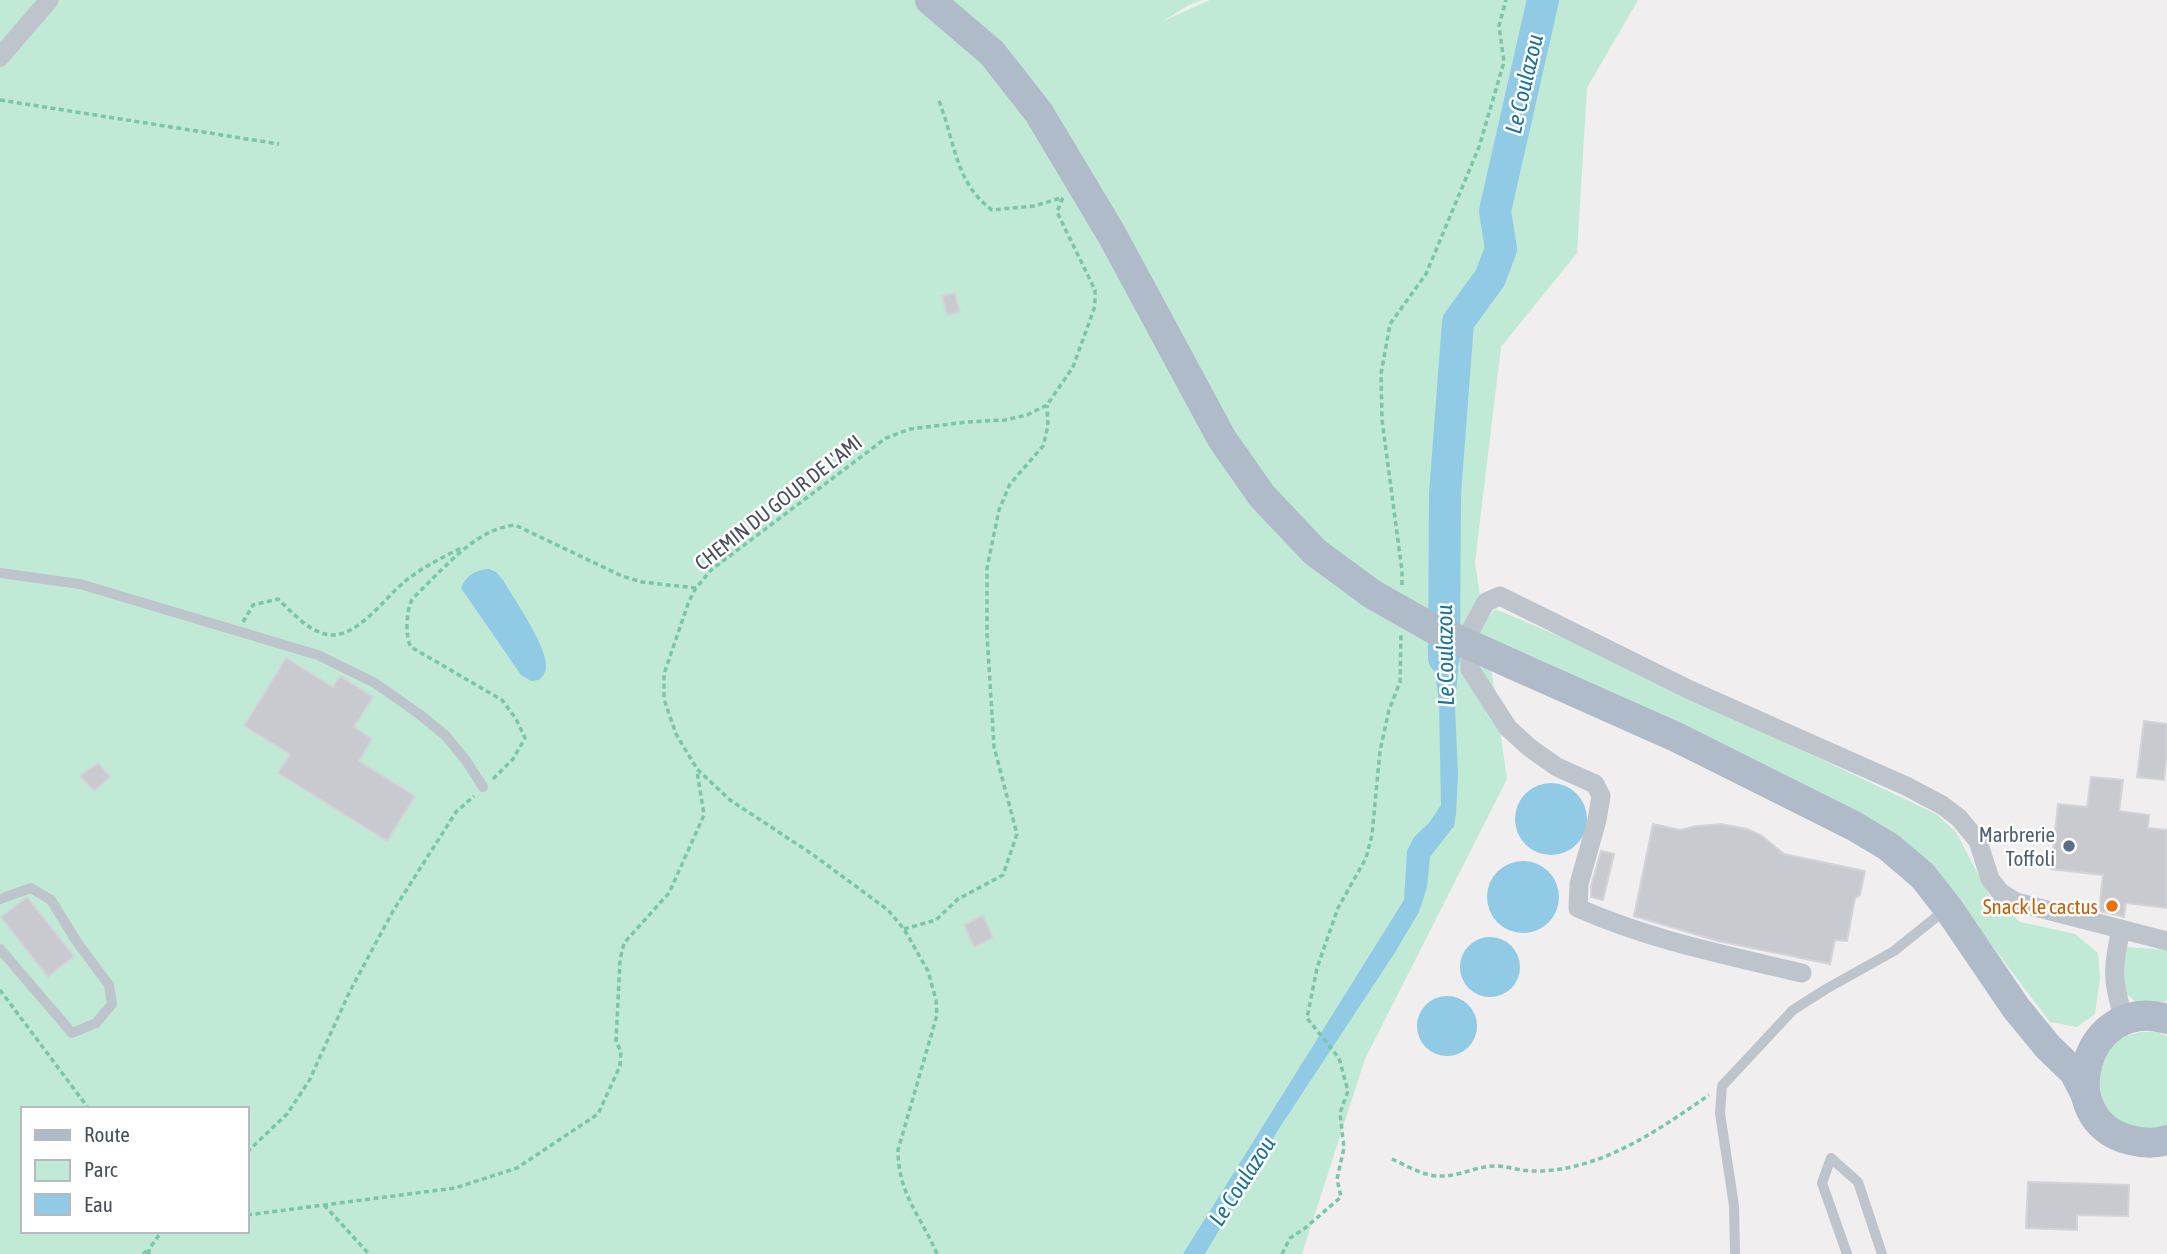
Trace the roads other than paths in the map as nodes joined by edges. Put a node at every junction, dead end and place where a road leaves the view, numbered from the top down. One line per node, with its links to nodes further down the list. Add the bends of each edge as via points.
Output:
1 (49, 0): 3 (street)
2 (930, 0): 7 (main road, bridge, via 992,53 1039,113 1073,193 1118,246 1222,439 1262,496 1315,552 1372,594 1432,628 1676,737 1854,826 1889,847 1923,876)
3 (0, 57)
4 (0, 573): 5 (lane, via 79,584 318,654 375,683 419,713 446,736)
5 (483, 788)
6 (0, 899): 10 (lane, via 32,888 51,900 109,985 112,1004 96,1023 72,1033)
7 (1948, 908): 14 (main road); 17 (lane, via 1894,951 1793,1010 1722,1086 1720,1113 1734,1206)
8 (2121, 929): 9 (street); 11 (street, via 2015,902 2001,893 1990,879 1978,841 1959,818 1906,786 1690,690 1500,596 1486,602 1470,631 1470,669 1475,678 1508,728 1557,767 1595,784 1601,796 1579,884 1578,908 1671,942); 13 (street, via 2113,963)
9 (2167, 940)
10 (0, 949)
11 (1802, 973)
12 (2164, 1016): 13 (main road, via 2141,1016)
13 (2114, 1027): 14 (main road, via 2086,1044 2066,1048 2049,1043); 15 (main road, via 2091,1051 2084,1071)
14 (2033, 1030): 15 (main road, via 2074,1072)
15 (2085, 1093): 16 (main road, via 2105,1128 2142,1143)
16 (2165, 1141)
17 (1735, 1254)
18 (1847, 1254): 19 (lane, via 1822,1183 1831,1158 1858,1182)
19 (1882, 1254)

